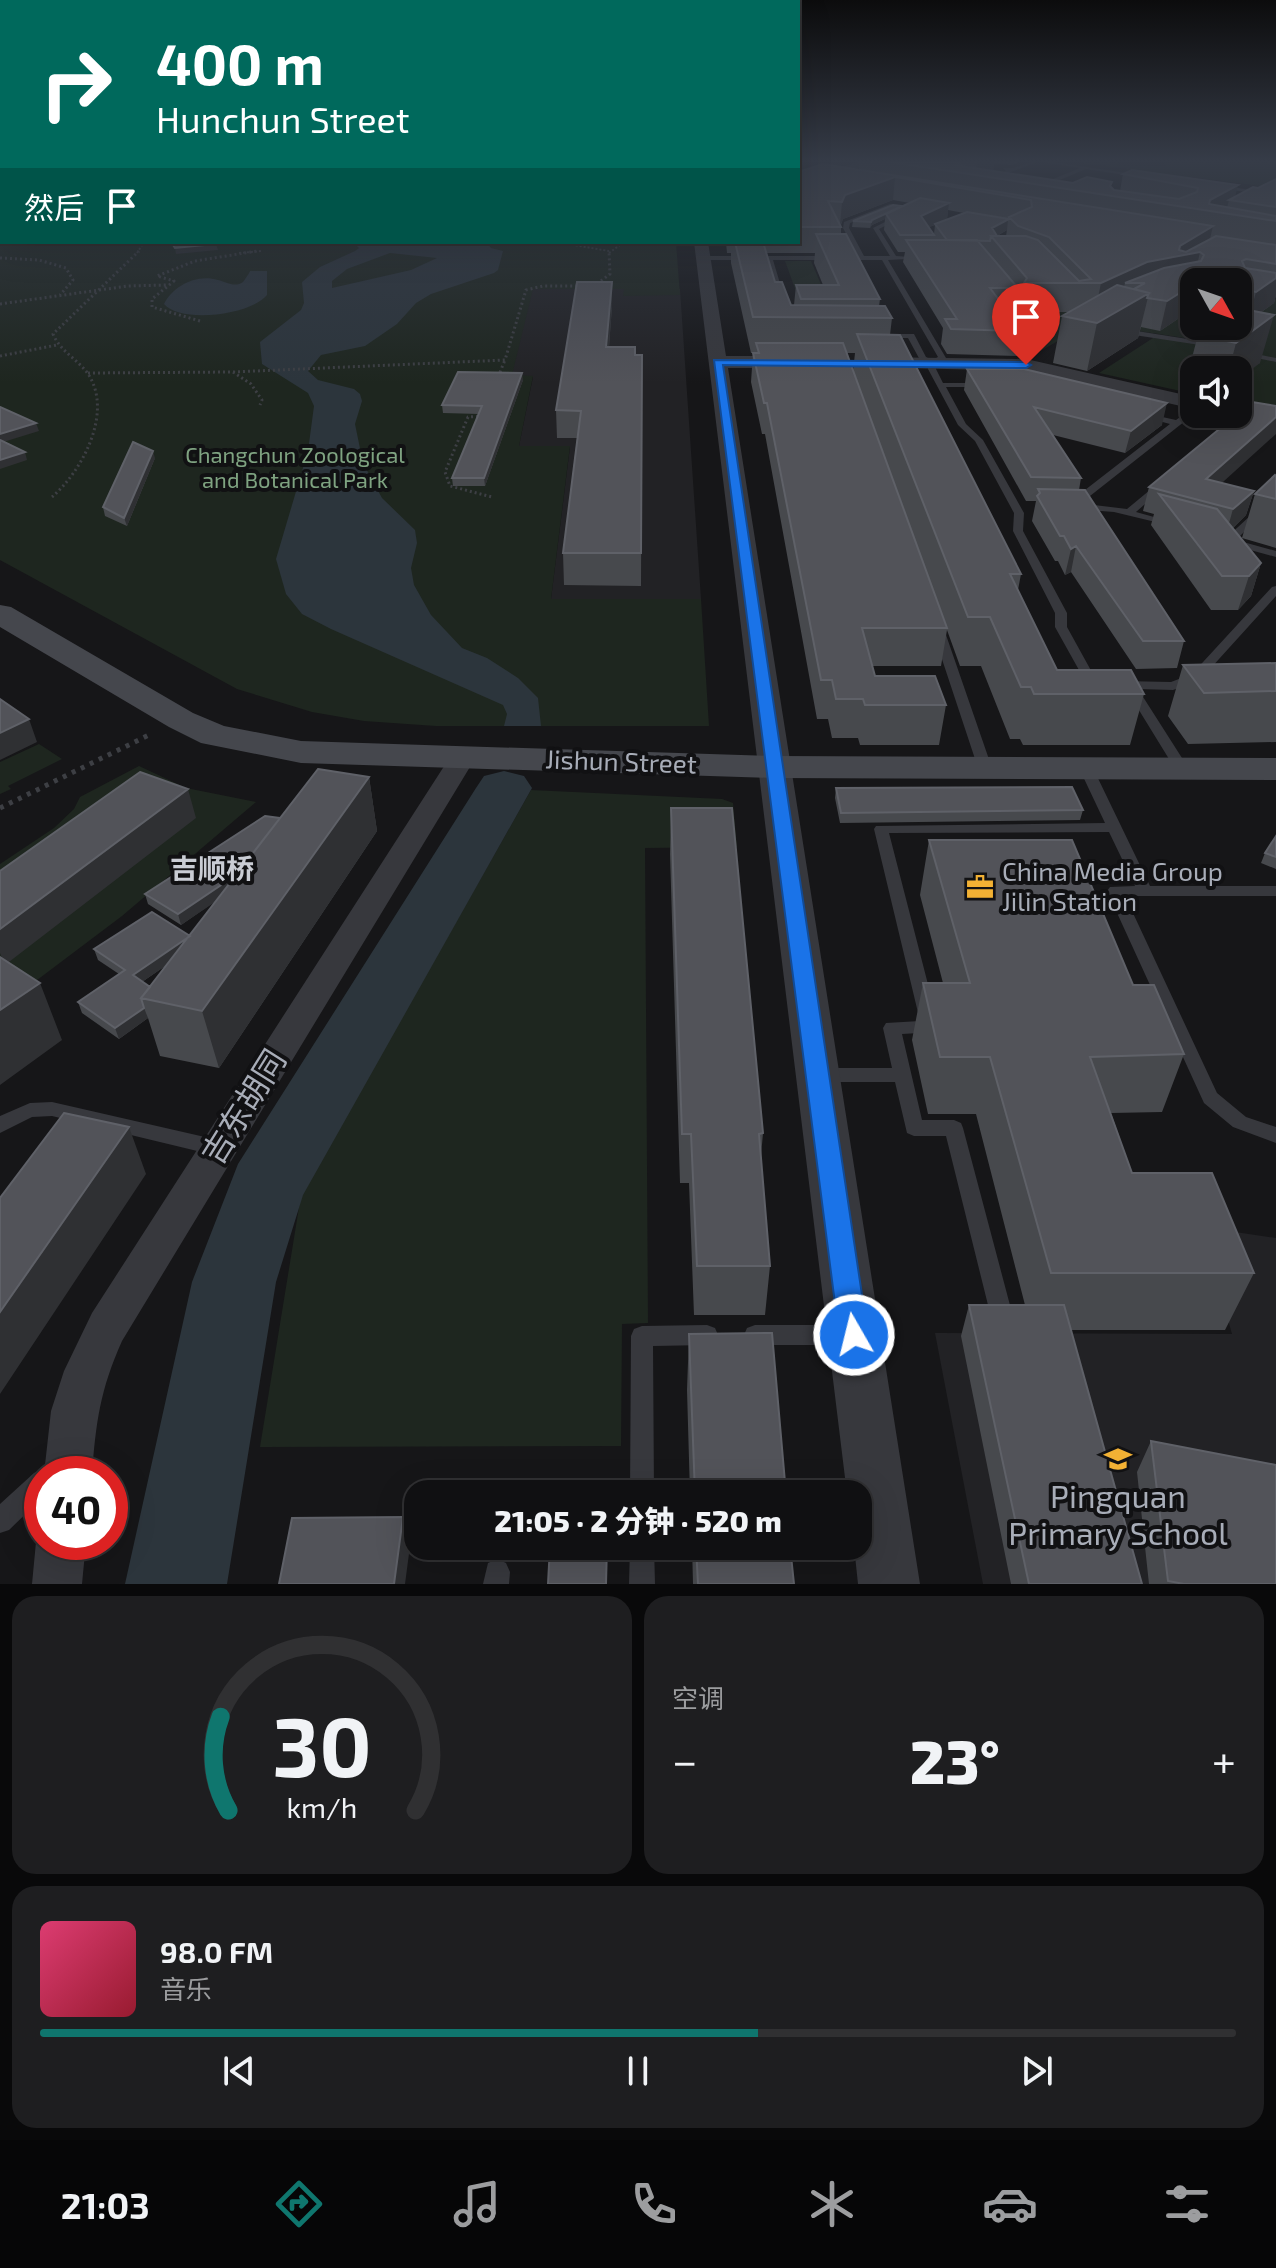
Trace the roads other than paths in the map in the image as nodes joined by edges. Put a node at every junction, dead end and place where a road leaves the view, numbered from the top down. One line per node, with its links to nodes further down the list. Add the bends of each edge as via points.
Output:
1 (850, 236): 7 (lane)
2 (881, 236): 9 (lane)
3 (702, 250): 5 (lane); 17 (street)
4 (801, 250): 6 (lane)
5 (769, 258): 6 (lane); 11 (lane)
6 (805, 258): 7 (lane)
7 (862, 258): 8 (lane)
8 (884, 258): 9 (lane); 20 (lane, via 942,358)
9 (894, 258): 10 (lane)
10 (931, 258)
11 (785, 310)
12 (1118, 329): 14 (lane)
13 (867, 336): 20 (lane, via 911,336 923,358)
14 (1220, 347)
15 (1236, 351): 16 (lane)
16 (1276, 360)
17 (717, 362): 18 (street); 43 (street)
18 (812, 363)
19 (858, 363): 20 (street)
20 (932, 363): 21 (lane); 23 (street, via 1026,365)
21 (940, 385): 22 (lane); 29 (lane, via 962,425 979,440)
22 (994, 385)
23 (1180, 400)
24 (1135, 412): 26 (lane)
25 (1180, 421): 26 (lane)
26 (1177, 423): 32 (lane, via 1088,492)
27 (1164, 483): 33 (lane)
28 (1276, 495): 36 (lane)
29 (1016, 507): 30 (lane); 41 (lane, via 1018,531 1090,684)
30 (1031, 507)
31 (1060, 507): 32 (lane)
32 (1090, 507): 33 (lane)
33 (1128, 513): 34 (lane)
34 (1186, 529)
35 (1215, 537): 36 (lane)
36 (1229, 541): 37 (lane)
37 (1276, 554)
38 (1276, 589): 41 (lane, via 1196,677 1173,686)
39 (0, 614): 42 (main road, Jishun Street, via 214,735 301,752)
40 (936, 624): 44 (lane)
41 (1130, 686): 46 (lane)
42 (463, 757): 43 (main road, Jishun Street); 55 (street, 吉东胡同)
43 (774, 767): 44 (main road, Jishun Street); 51 (street)
44 (985, 768): 45 (main road, Jishun Street)
45 (1086, 768): 46 (main road, Jishun Street); 48 (lane)
46 (1182, 769): 47 (main road, Jishun Street)
47 (1276, 769)
48 (1114, 827): 49 (lane); 52 (lane, via 881,829 930,1027 892,1028)
49 (1145, 891): 50 (lane); 54 (lane, via 1115,891 1203,1087 1230,1117)
50 (1276, 891)
51 (817, 1075): 52 (lane); 57 (street)
52 (903, 1075): 56 (lane, via 914,1128 954,1128)
53 (0, 1125): 55 (lane, via 30,1110 52,1109)
54 (1276, 1135)
55 (218, 1148): 58 (street, 吉东胡同, via 107,1327 86,1371)
56 (1000, 1309)
57 (854, 1335): 59 (lane, via 642,1336); 66 (street)
58 (64, 1456)
59 (642, 1480)
60 (24, 1498): 61 (lane)
61 (0, 1521)
62 (59, 1560): 64 (street)
63 (642, 1560): 65 (lane)
64 (57, 1584)
65 (642, 1584)
66 (889, 1584)

